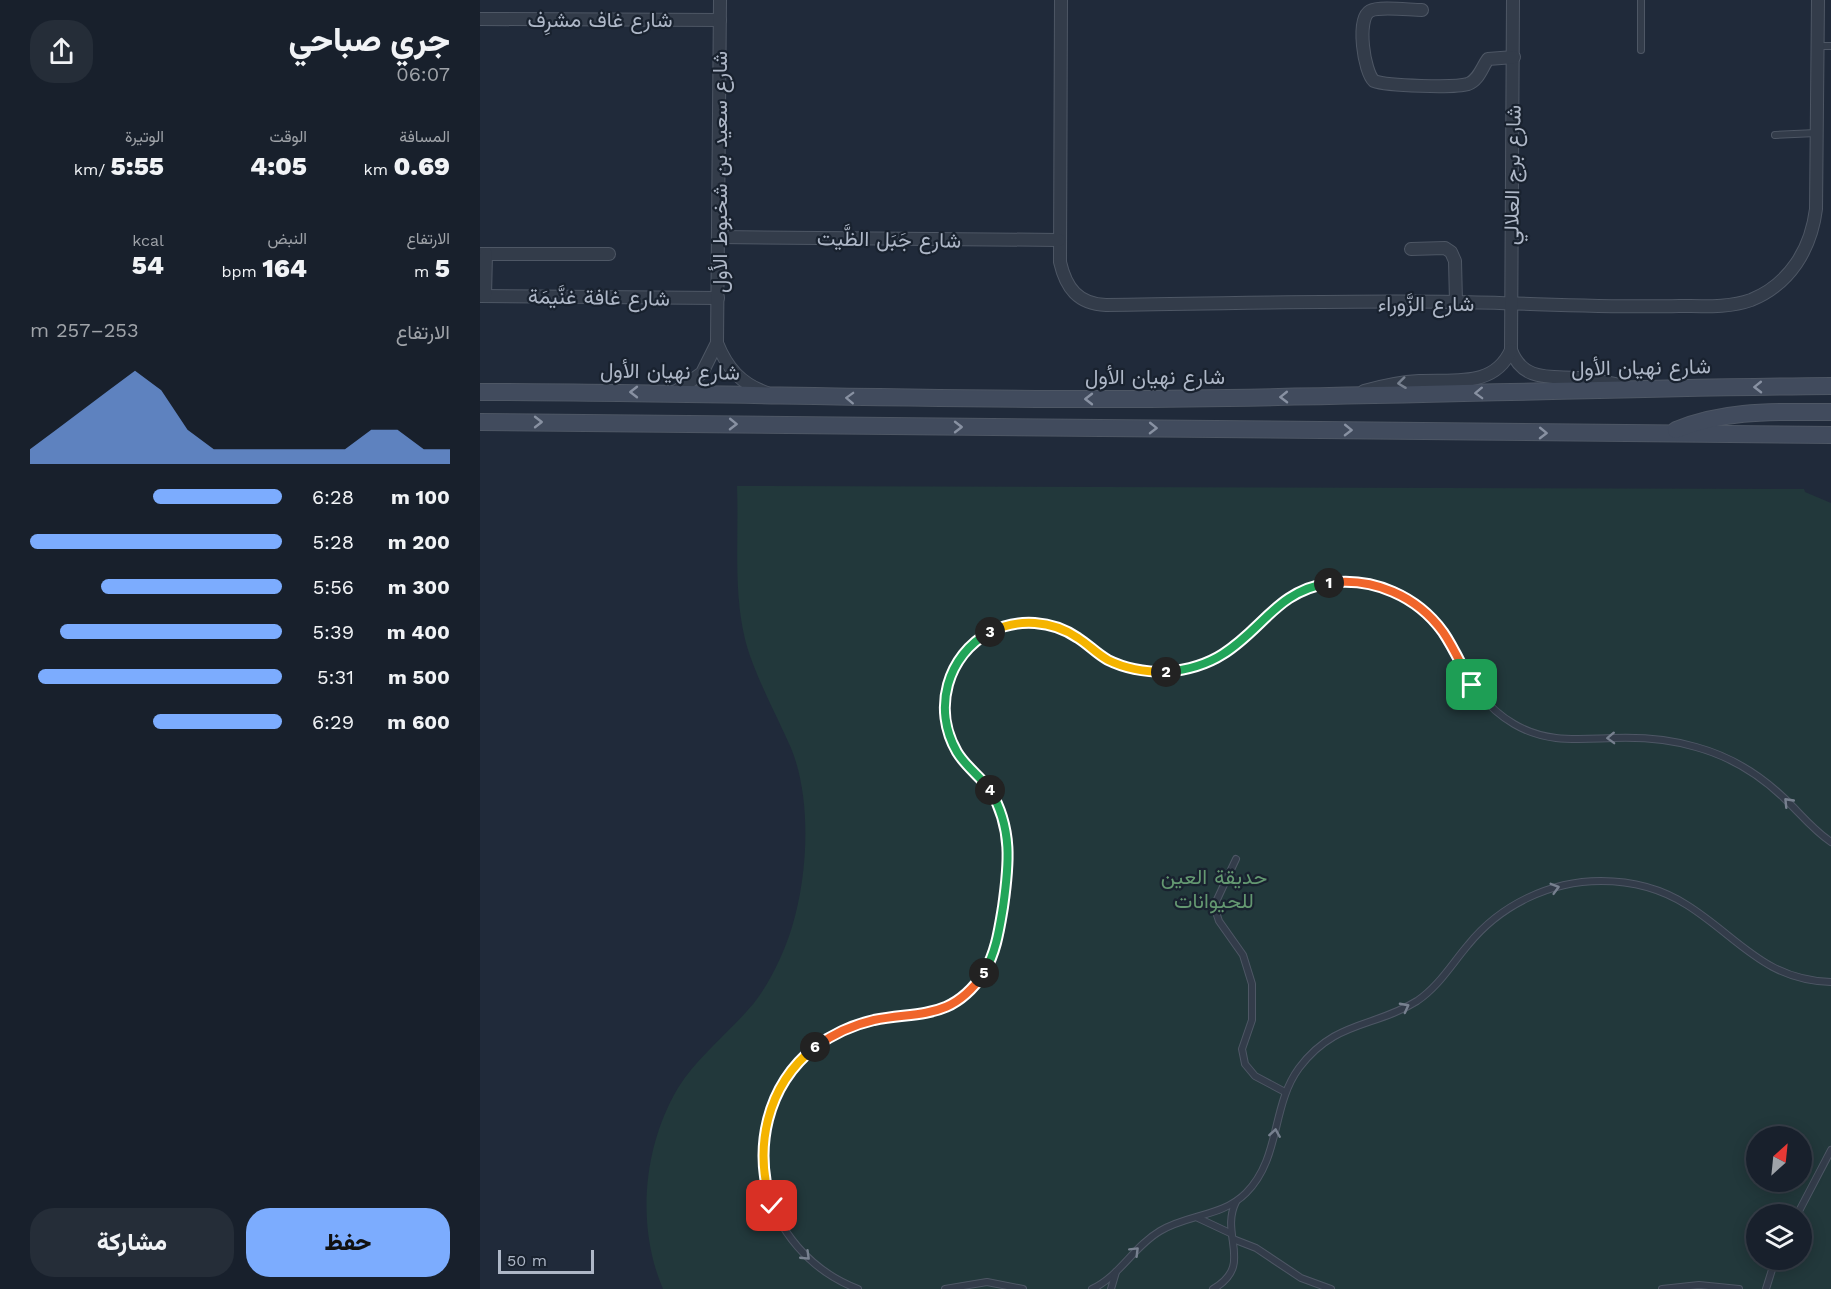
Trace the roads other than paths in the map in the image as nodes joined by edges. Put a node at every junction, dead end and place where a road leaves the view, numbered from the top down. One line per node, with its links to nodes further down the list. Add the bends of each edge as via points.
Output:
1 (720, 0): 8 (street, شارع سعيد بن شخبوط الأول)
2 (1061, 0): 15 (street, شارع الزَّوراء)
3 (1513, 0): 11 (street, شارع برج العلالي)
4 (1641, 0): 10 (lane)
5 (1818, 0): 9 (street, شارع الزَّوراء)
6 (1422, 10): 11 (street, via 1374,10 1366,14 1366,69 1374,81 1468,84 1488,59)
7 (480, 18): 8 (street, شارع غاف مشرِف)
8 (720, 20): 14 (street, شارع سعيد بن شخبوط الأول)
9 (1825, 46): 12 (street, شارع الزَّوراء)
10 (1641, 50)
11 (1514, 57): 22 (street, شارع برج العلالي)
12 (1819, 133): 13 (lane); 22 (street, شارع الزَّوراء, via 1816,209 1810,239 1795,266 1774,288 1748,301 1719,305)
13 (1775, 135)
14 (719, 237): 15 (street, شارع جَبَل الظَّيت); 20 (street, شارع سعيد بن شخبوط الأول)
15 (1059, 240): 21 (street, شارع الزَّوراء, via 1067,285 1083,301 1094,305)
16 (1411, 249): 21 (street, via 1445,248 1451,252 1455,261)
17 (483, 254): 18 (street); 19 (street)
18 (609, 254)
19 (482, 296): 20 (street, شارع غافة غنَّيمَة)
20 (718, 298): 23 (street, شارع سعيد بن شخبوط الأول)
21 (1456, 302): 22 (street, شارع الزَّوراء)
22 (1511, 303): 24 (street, شارع برج العلالي)
23 (717, 344): 28 (street, شارع سعيد بن شخبوط الأول, via 702,374); 29 (street, via 724,360 744,382)
24 (1510, 350): 26 (street, via 1522,369 1535,376 1593,380); 30 (street, one-way to 30, via 1499,368 1481,378 1394,384)
25 (1826, 385): 26 (main road, شارع نهيان الأول, one-way to 26)
26 (1635, 389): 30 (main road, شارع نهيان الأول, one-way to 30)
27 (480, 392): 28 (main road, شارع نهيان الأول, one-way to 27)
28 (675, 392): 29 (main road, شارع نهيان الأول)
29 (775, 396): 30 (main road, شارع نهيان الأول, one-way to 29)
30 (1351, 397)
31 (1831, 412): 33 (main road, via 1730,415)
32 (480, 422): 33 (main road, one-way to 33)
33 (1667, 434): 34 (main road)
34 (1812, 435): 35 (main road); 36 (main road)
35 (1831, 435)
36 (1831, 442)
37 (1831, 842): 48 (lane, one-way to 48, via 1808,825 1765,781 1714,753 1660,739 1560,740 1512,723 1480,696 1436,622 1410,600 1379,586 1337,582 1296,593 1223,654 1182,670 1152,672 1123,666 1096,653 1066,630 1042,623 1017,623 993,630 974,642 959,659 948,680 944,703 955,748 991,792 1008,839 1006,888 998,940 989,964 966,994 944,1008 918,1016 861,1023 822,1042 788,1075 772,1104 766,1127 762,1150 764,1179 781,1224 810,1261)
38 (1236, 859): 40 (lane, via 1217,897 1215,912 1243,955 1252,984 1253,1011 1242,1056 1249,1071)
39 (1831, 982): 40 (lane, one-way to 39, via 1300,1067 1329,1040 1407,1007 1431,990 1479,932 1503,912 1542,892 1572,884 1620,882 1654,890 1687,905 1766,964 1809,980)
40 (1285, 1092): 42 (lane, one-way to 40, via 1266,1164)
41 (1831, 1150): 43 (lane)
42 (1238, 1200): 44 (lane); 45 (lane, via 1230,1219)
43 (1803, 1204)
44 (1197, 1218): 45 (lane); 47 (lane, one-way to 44, via 1155,1234)
45 (1232, 1236): 53 (lane, via 1236,1259 1224,1281); 54 (lane, via 1301,1278)
46 (1772, 1270): 57 (lane)
47 (1117, 1272): 51 (lane); 52 (lane)
48 (856, 1288)
49 (945, 1289): 50 (lane, via 987,1282)
50 (1023, 1289)
51 (1092, 1289)
52 (1112, 1289)
53 (1213, 1289)
54 (1331, 1289)
55 (1662, 1289): 56 (lane, via 1700,1285)
56 (1739, 1289)
57 (1766, 1289)

